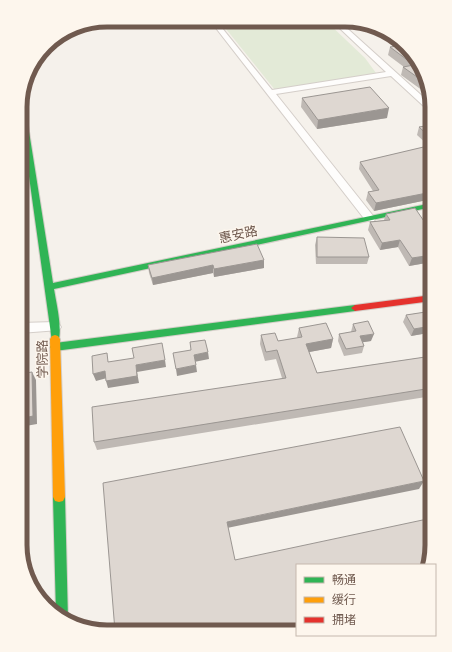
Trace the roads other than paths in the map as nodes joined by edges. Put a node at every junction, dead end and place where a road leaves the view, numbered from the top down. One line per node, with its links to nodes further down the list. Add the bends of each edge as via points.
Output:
1 (218, 27): 4 (street)
2 (341, 27): 3 (street)
3 (392, 73): 4 (street); 5 (street)
4 (270, 93): 8 (street)
5 (425, 102)
6 (27, 142): 9 (street, 学院路)
7 (425, 207): 8 (street, 惠安路)
8 (370, 219): 9 (street, 惠安路)
9 (48, 287): 11 (street, 学院路)
10 (425, 299): 13 (street)
11 (54, 327): 12 (street); 13 (street, 学院路)
12 (27, 328)
13 (55, 347): 14 (street, 学院路)
14 (62, 612)

